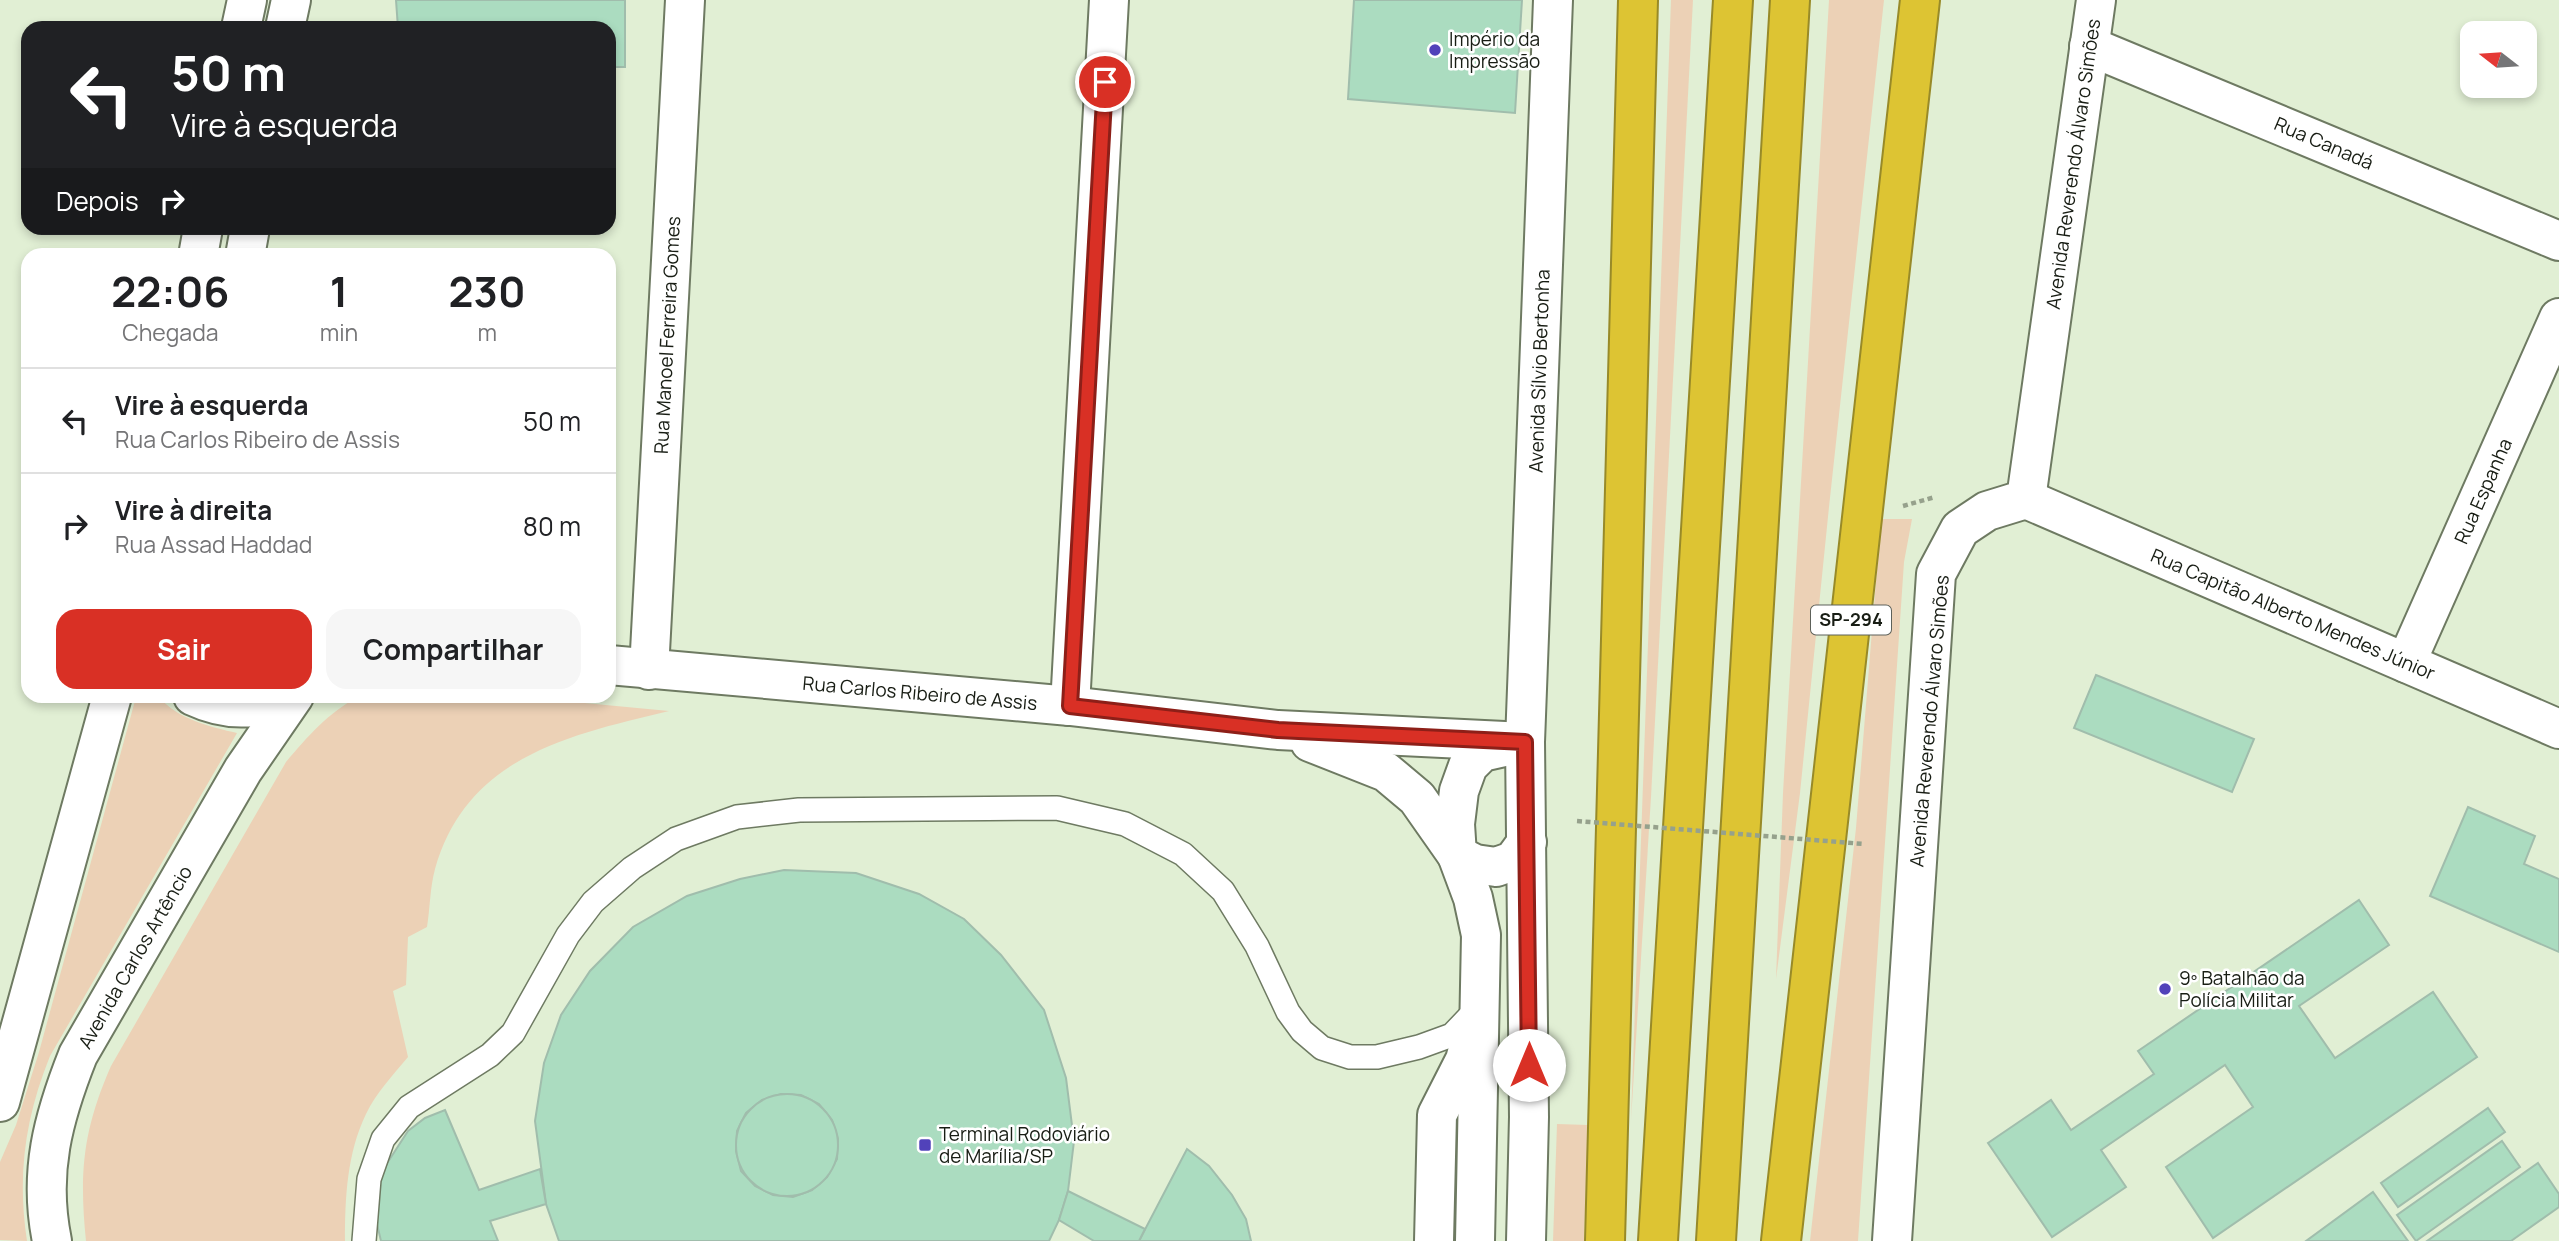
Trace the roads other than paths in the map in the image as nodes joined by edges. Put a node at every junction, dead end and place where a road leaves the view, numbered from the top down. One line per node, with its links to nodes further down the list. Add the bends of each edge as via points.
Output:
1 (247, 0): 11 (street)
2 (292, 0): 12 (street)
3 (685, 0): 20 (street, Rua Manoel Ferreira Gomes)
4 (1109, 0): 25 (street)
5 (1553, 0): 28 (street, Avenida Sílvio Bertonha)
6 (1638, 0): 38 (highway)
7 (1733, 0): 39 (highway)
8 (1790, 0): 40 (highway)
9 (1920, 0): 41 (highway, SP-294)
10 (2096, 0): 13 (street, Avenida Reverendo Álvaro Simões)
11 (242, 21)
12 (287, 21)
13 (2089, 46): 14 (street, Rua Canadá); 16 (street, Avenida Reverendo Álvaro Simões)
14 (2559, 241)
15 (2559, 318): 18 (street, Rua Espanha)
16 (2026, 499): 18 (street, Rua Capitão Alberto Mendes Júnior); 42 (street, Avenida Reverendo Álvaro Simões, via 1987,511 1961,529 1936,574)
17 (616, 642): 20 (street, via 636,652)
18 (2406, 663): 26 (street, Rua Capitão Alberto Mendes Júnior)
19 (616, 667): 20 (street, Rua Carlos Ribeiro de Assis)
20 (649, 670): 25 (street, Rua Carlos Ribeiro de Assis)
21 (110, 703): 32 (street)
22 (209, 703): 23 (street, via 242,709)
23 (276, 703)
24 (289, 703): 33 (street, Avenida Carlos Artêncio, via 243,770 78,1055 59,1102 49,1147 45,1191)
25 (1070, 706): 27 (street, Rua Carlos Ribeiro de Assis)
26 (2559, 729)
27 (1278, 730): 28 (street, Rua Carlos Ribeiro de Assis); 30 (street, via 1386,772 1417,798)
28 (1525, 742): 29 (street, Avenida Sílvio Bertonha); 30 (street, via 1482,752 1468,766 1457,802)
29 (1527, 842): 30 (street, via 1513,861 1496,867); 37 (street, Avenida Sílvio Bertonha)
30 (1457, 855): 31 (street, via 1481,936)
31 (1480, 1006): 34 (lane, via 1452,1035 1419,1047 1377,1057 1350,1057 1322,1048 1288,1012 1257,946 1223,891 1183,854 1125,824 1057,808 799,810 737,817 677,839 632,868 593,902 568,935 513,1033 490,1055 409,1107 383,1139 369,1179); 35 (street, via 1465,1060 1437,1115); 36 (street)
32 (0, 1102)
33 (52, 1241)
34 (364, 1241)
35 (1434, 1241)
36 (1475, 1241)
37 (1526, 1241)
38 (1605, 1241)
39 (1658, 1241)
40 (1716, 1241)
41 (1781, 1241)
42 (1892, 1241)

